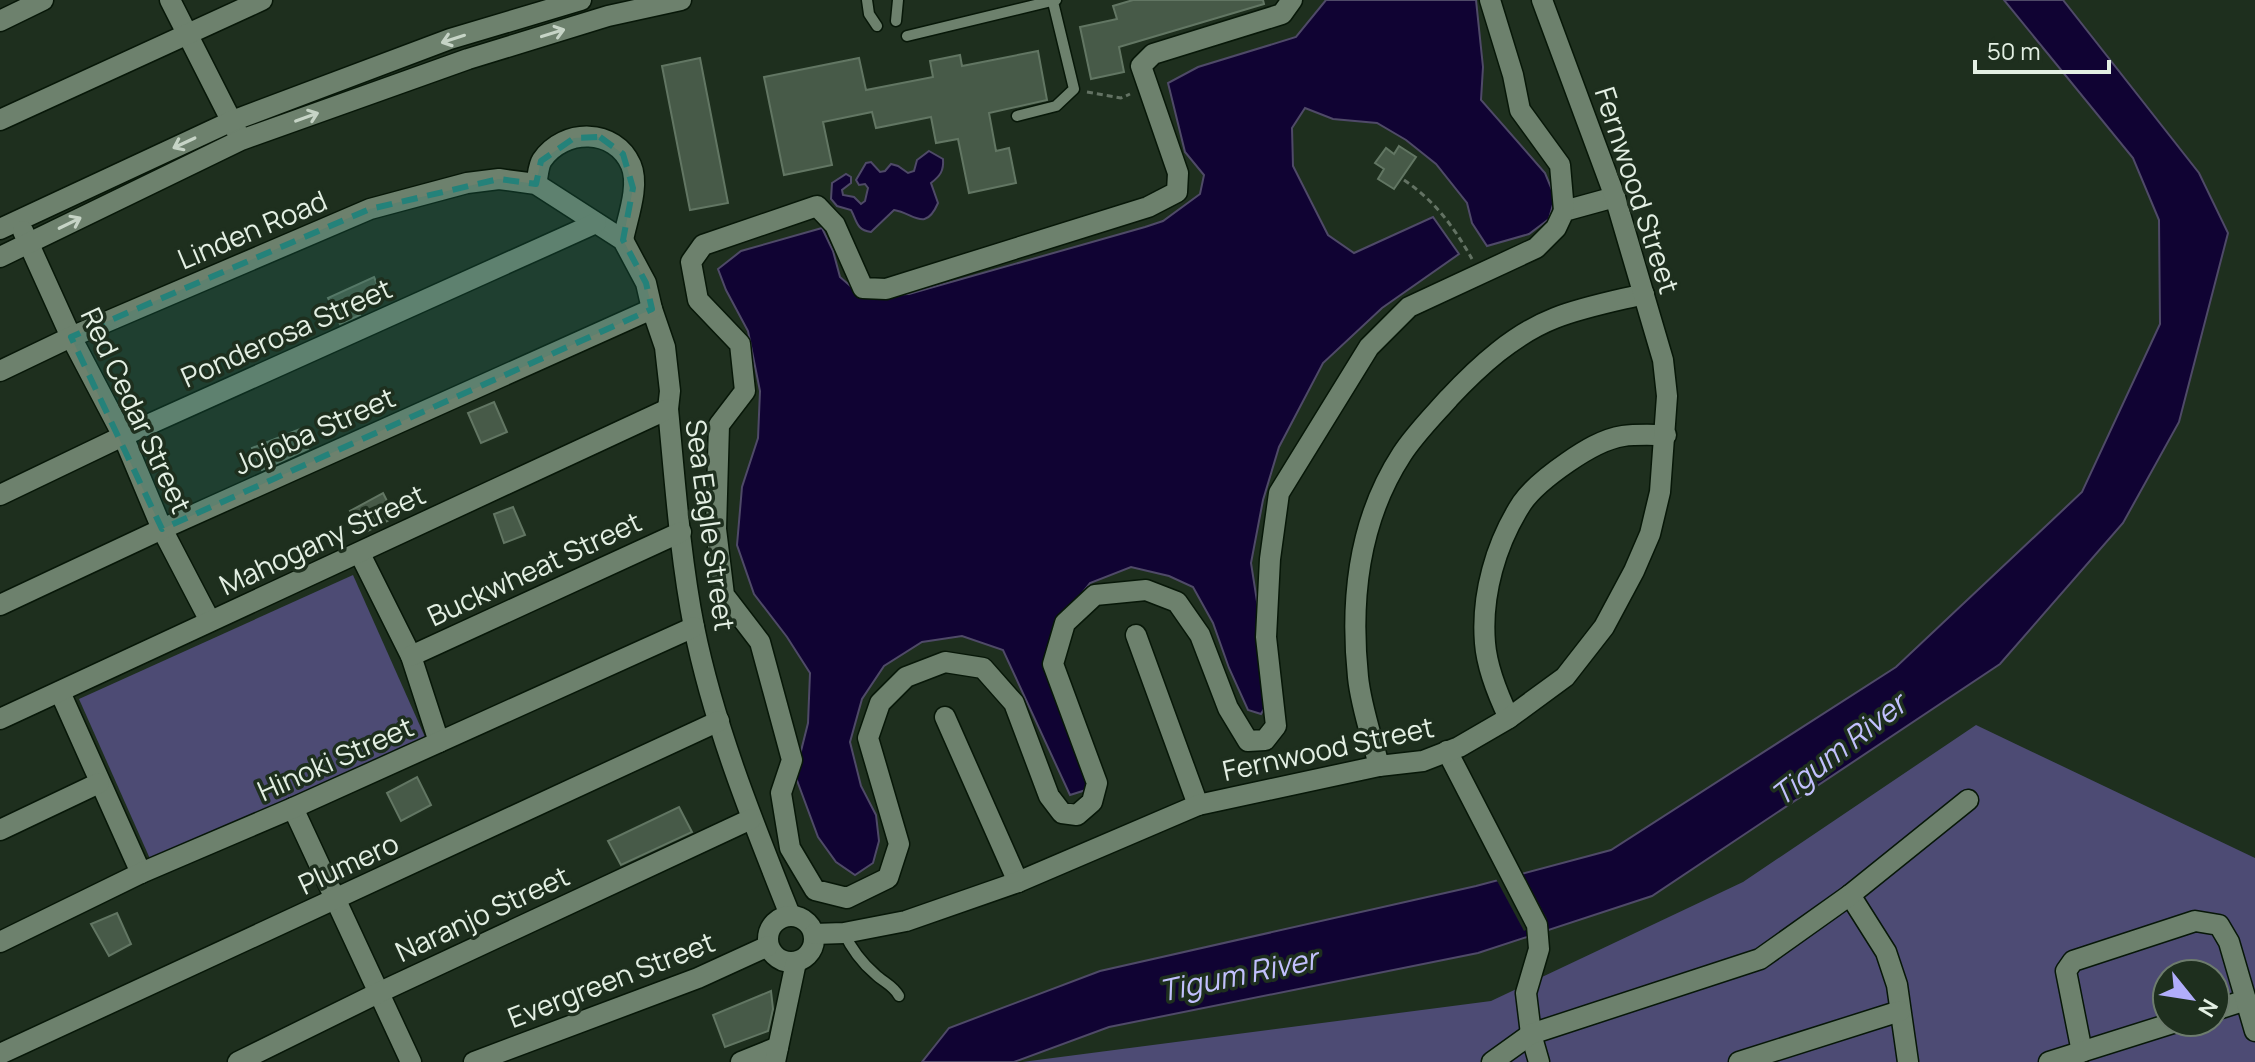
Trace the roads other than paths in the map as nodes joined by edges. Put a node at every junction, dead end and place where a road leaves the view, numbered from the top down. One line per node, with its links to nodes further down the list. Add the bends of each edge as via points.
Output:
1 (43, 0): 12 (street)
2 (170, 0): 15 (street)
3 (262, 0): 15 (street)
4 (581, 0): 19 (street, one-way to 19, via 450,39)
5 (681, 0): 20 (street, one-way to 5, via 468,59 608,16)
6 (867, 0): 14 (lane)
7 (898, 0): 13 (lane)
8 (1292, 0): 23 (street, via 1282,14 1153,54 1141,66 1178,173 1177,192 1148,207 886,289 863,288 835,225 817,206 703,245 691,262 698,300 740,344 745,391 719,425 716,529 724,595 760,642 792,760 781,793 790,848 815,890 847,898 888,878 899,844 868,738 880,703 906,677 945,662 983,668 1014,703 1049,796 1062,813 1077,815 1092,802 1097,783 1053,664 1065,623 1095,595 1146,590 1177,602 1200,635 1228,708 1248,741 1265,740 1276,726 1266,637 1279,493 1369,347 1409,307 1536,248)
9 (1490, 0): 23 (street, via 1520,110 1560,165)
10 (1542, 0): 22 (street, Fernwood Street)
11 (1055, 1): 16 (lane); 17 (lane, via 1074,89 1056,106)
12 (0, 21)
13 (896, 21)
14 (877, 26)
15 (186, 34): 18 (street); 19 (street)
16 (907, 36)
17 (1017, 116)
18 (0, 120)
19 (232, 121): 20 (street); 25 (street, one-way to 25)
20 (241, 140): 27 (street, one-way to 20)
21 (536, 184): 24 (street, Sea Eagle Street); 26 (street, via 541,161 559,145 587,135 611,143 632,167); 31 (street, Linden Road, via 499,179 467,183 370,209)
22 (1615, 197): 23 (street); 29 (street, Fernwood Street)
23 (1564, 211)
24 (596, 223): 26 (street, Sea Eagle Street); 35 (street, Ponderosa Street)
25 (9, 225): 27 (street, Red Cedar Street)
26 (623, 240): 30 (street, Sea Eagle Street, via 646,283)
27 (28, 244): 28 (street); 31 (street, Red Cedar Street)
28 (0, 257)
29 (1644, 294): 34 (street, Fernwood Street, via 1663,360); 52 (street, via 1554,318 1512,341 1475,370 1430,419 1384,485 1363,544 1353,608 1358,680)
30 (652, 309): 33 (street, Sea Eagle Street, via 665,347); 37 (street, Jojoba Street)
31 (71, 337): 32 (street, Linden Road); 35 (street, Red Cedar Street)
32 (0, 371)
33 (668, 409): 38 (street, Sea Eagle Street); 39 (street, Mahogany Street)
34 (1666, 435): 47 (street, Fernwood Street, via 1650,534 1604,627 1565,677); 47 (street, via 1620,436 1585,450 1524,500 1506,533 1485,607 1491,673)
35 (123, 436): 36 (street, Ponderosa Street); 37 (street, Red Cedar Street)
36 (0, 495)
37 (162, 529): 40 (street, Jojoba Street); 41 (street, Red Cedar Street)
38 (681, 532): 42 (street, Sea Eagle Street); 44 (street, Buckwheat Street)
39 (360, 554): 41 (street, Mahogany Street); 44 (street)
40 (0, 605)
41 (210, 621): 45 (street, Mahogany Street)
42 (694, 627): 49 (street, Sea Eagle Street); 50 (street, Hinoki Street)
43 (1136, 635): 55 (street)
44 (411, 656): 50 (street)
45 (60, 692): 48 (street, Mahogany Street); 53 (street)
46 (945, 717): 60 (street)
47 (1509, 718): 51 (street, Fernwood Street)
48 (0, 719)
49 (719, 721): 57 (street, Sea Eagle Street); 62 (street, Plumero)
50 (439, 742): 56 (street, Hinoki Street)
51 (1447, 751): 52 (street, Fernwood Street, via 1423,761); 76 (street, via 1537,925 1539,949 1526,993)
52 (1379, 766): 55 (street, Fernwood Street)
53 (99, 783): 58 (street); 59 (street)
54 (1968, 800): 61 (street)
55 (1198, 805): 60 (street, Fernwood Street)
56 (293, 808): 59 (street, Hinoki Street); 62 (street)
57 (751, 819): 63 (street, Sea Eagle Street); 69 (street, Naranjo Street)
58 (0, 830)
59 (141, 873): 66 (street, Hinoki Street)
60 (1018, 882): 64 (street, Fernwood Street, via 906,921)
61 (1850, 895): 73 (street, via 1886,952); 76 (street, via 1760,959)
62 (334, 900): 69 (street); 78 (street, Plumero)
63 (790, 915): 65 (street, via 808,922); 67 (street, via 769,929)
64 (844, 933): 65 (street, Fernwood Street); 70 (lane, via 853,954)
65 (814, 934): 68 (street, via 812,948)
66 (0, 942)
67 (768, 946): 68 (street, via 779,960); 82 (street, Evergreen Street, via 698,978)
68 (796, 962): 79 (street)
69 (378, 993): 80 (street, Naranjo Street); 81 (street)
70 (899, 996)
71 (2246, 1000): 72 (street); 75 (street); 77 (street, via 2219,925 2195,921 2073,961 2066,971)
72 (2231, 1005)
73 (1900, 1011): 86 (street); 87 (street)
74 (2151, 1030): 77 (street)
75 (2255, 1031)
76 (1531, 1034): 84 (street); 85 (street)
77 (2082, 1052): 88 (street)
78 (0, 1054)
79 (776, 1054): 83 (street)
80 (238, 1062)
81 (411, 1062)
82 (474, 1062)
83 (741, 1062)
84 (1492, 1062)
85 (1539, 1062)
86 (1739, 1062)
87 (1908, 1062)
88 (2049, 1062)

